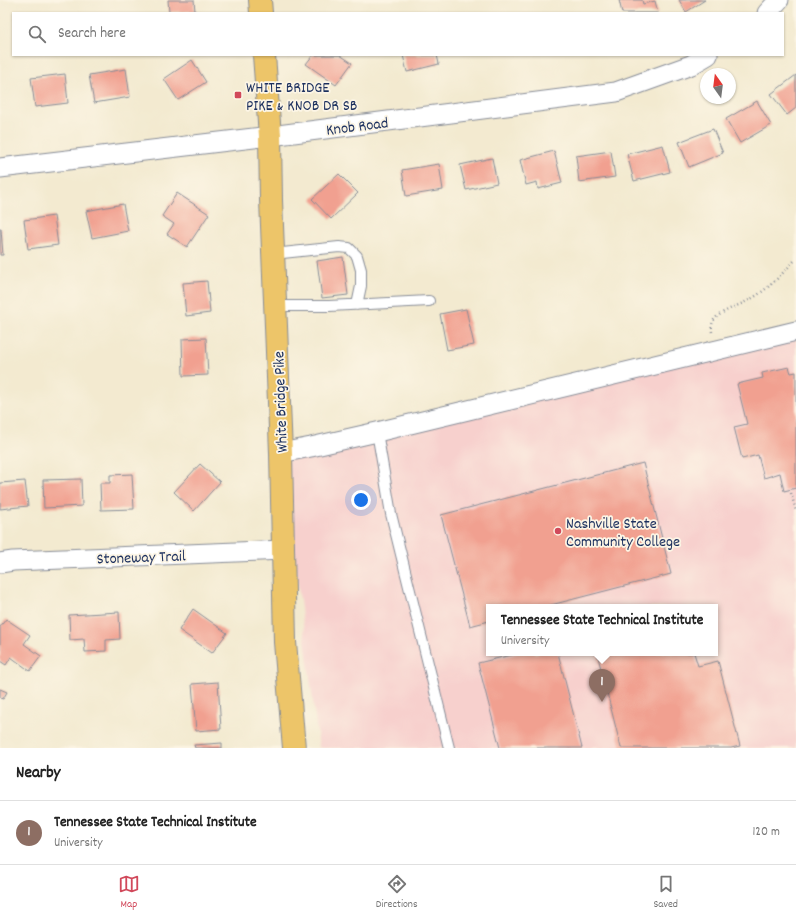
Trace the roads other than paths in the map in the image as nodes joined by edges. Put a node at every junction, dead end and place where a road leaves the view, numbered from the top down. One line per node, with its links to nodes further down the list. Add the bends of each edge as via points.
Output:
1 (260, 0): 3 (main road)
2 (779, 0): 4 (street)
3 (261, 12)
4 (768, 12)
5 (264, 56): 7 (main road, White Bridge Pike)
6 (706, 56): 7 (street, Knob Road, via 691,66 616,92)
7 (270, 136): 8 (street, Knob Road); 9 (main road, White Bridge Pike)
8 (0, 168)
9 (273, 254): 11 (lane, via 349,248 357,256 361,270); 12 (main road, White Bridge Pike)
10 (429, 301): 11 (lane)
11 (357, 305): 12 (lane)
12 (275, 306): 15 (main road, White Bridge Pike)
13 (796, 331): 14 (street)
14 (377, 432): 15 (street); 19 (lane, via 391,514)
15 (281, 453): 16 (main road, White Bridge Pike)
16 (283, 550): 17 (street, Stoneway Trail); 18 (main road, White Bridge Pike, via 285,642)
17 (0, 563)
18 (294, 748)
19 (449, 748)

